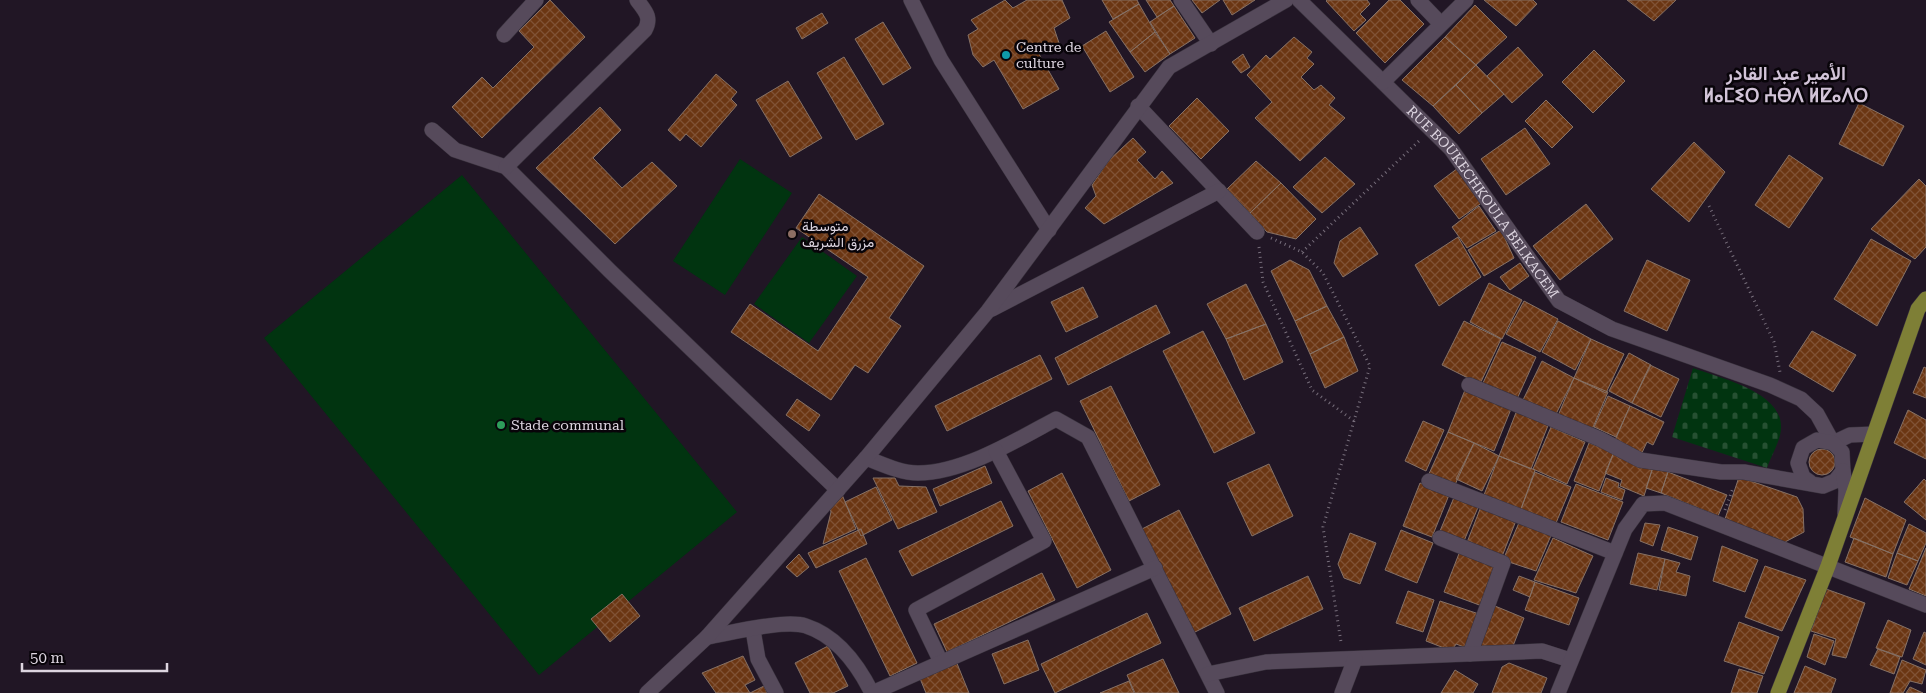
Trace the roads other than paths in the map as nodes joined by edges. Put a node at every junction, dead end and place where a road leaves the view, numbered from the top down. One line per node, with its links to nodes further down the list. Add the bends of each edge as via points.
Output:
1 (536, 0): 10 (street)
2 (637, 0): 15 (street, via 648,15 645,30)
3 (911, 0): 17 (street, via 941,60)
4 (1180, 0): 11 (street)
5 (1286, 0): 11 (street)
6 (1299, 0): 12 (street, RUE BOUKECHKOULA BELKACEM)
7 (1418, 0): 9 (street)
8 (1466, 0): 9 (street)
9 (1441, 24): 12 (street)
10 (504, 36)
11 (1210, 44): 13 (street, via 1170,68)
12 (1383, 82): 23 (street, RUE BOUKECHKOULA BELKACEM, via 1451,149 1559,301 1612,329 1801,399 1817,414)
13 (1138, 106): 16 (street); 17 (street)
14 (432, 130): 15 (street, via 455,150)
15 (506, 167): 29 (street)
16 (1219, 191): 18 (street); 20 (street)
17 (1049, 230): 20 (street)
18 (1257, 232)
19 (1926, 299): 22 (main road, via 1918,309)
20 (988, 311): 25 (street)
21 (1469, 385): 28 (street, via 1600,439 1640,460)
22 (1874, 434): 23 (street, via 1850,435); 30 (main road)
23 (1833, 443): 26 (street, via 1842,452); 28 (street, via 1817,440 1803,448 1798,462 1803,477)
24 (996, 451): 25 (street, via 937,471 916,473 897,470); 34 (street, via 1056,419 1088,437); 41 (street, via 1044,541 916,610)
25 (866, 458): 29 (street)
26 (1843, 471): 28 (street, via 1835,481 1823,486); 30 (street)
27 (1429, 481): 32 (street)
28 (1810, 482)
29 (838, 490): 37 (street)
30 (1845, 514): 33 (main road)
31 (1440, 538): 38 (street, via 1503,563)
32 (1615, 553): 33 (street, via 1625,530 1643,504 1665,503); 40 (street)
33 (1828, 566): 35 (street); 49 (main road)
34 (1155, 568): 41 (street); 42 (street)
35 (1926, 604)
36 (753, 630): 37 (street); 44 (street, via 758,659); 45 (street, via 785,624 805,626 823,634 841,647)
37 (707, 637): 43 (street)
38 (1470, 654): 39 (street); 40 (street, via 1542,651)
39 (1350, 659): 42 (street, via 1266,662); 47 (street)
40 (1570, 660): 48 (street)
41 (941, 662): 45 (street)
42 (1208, 674): 46 (street)
43 (647, 693)
44 (776, 693)
45 (872, 693)
46 (1217, 693)
47 (1342, 693)
48 (1558, 693)
49 (1778, 693)

